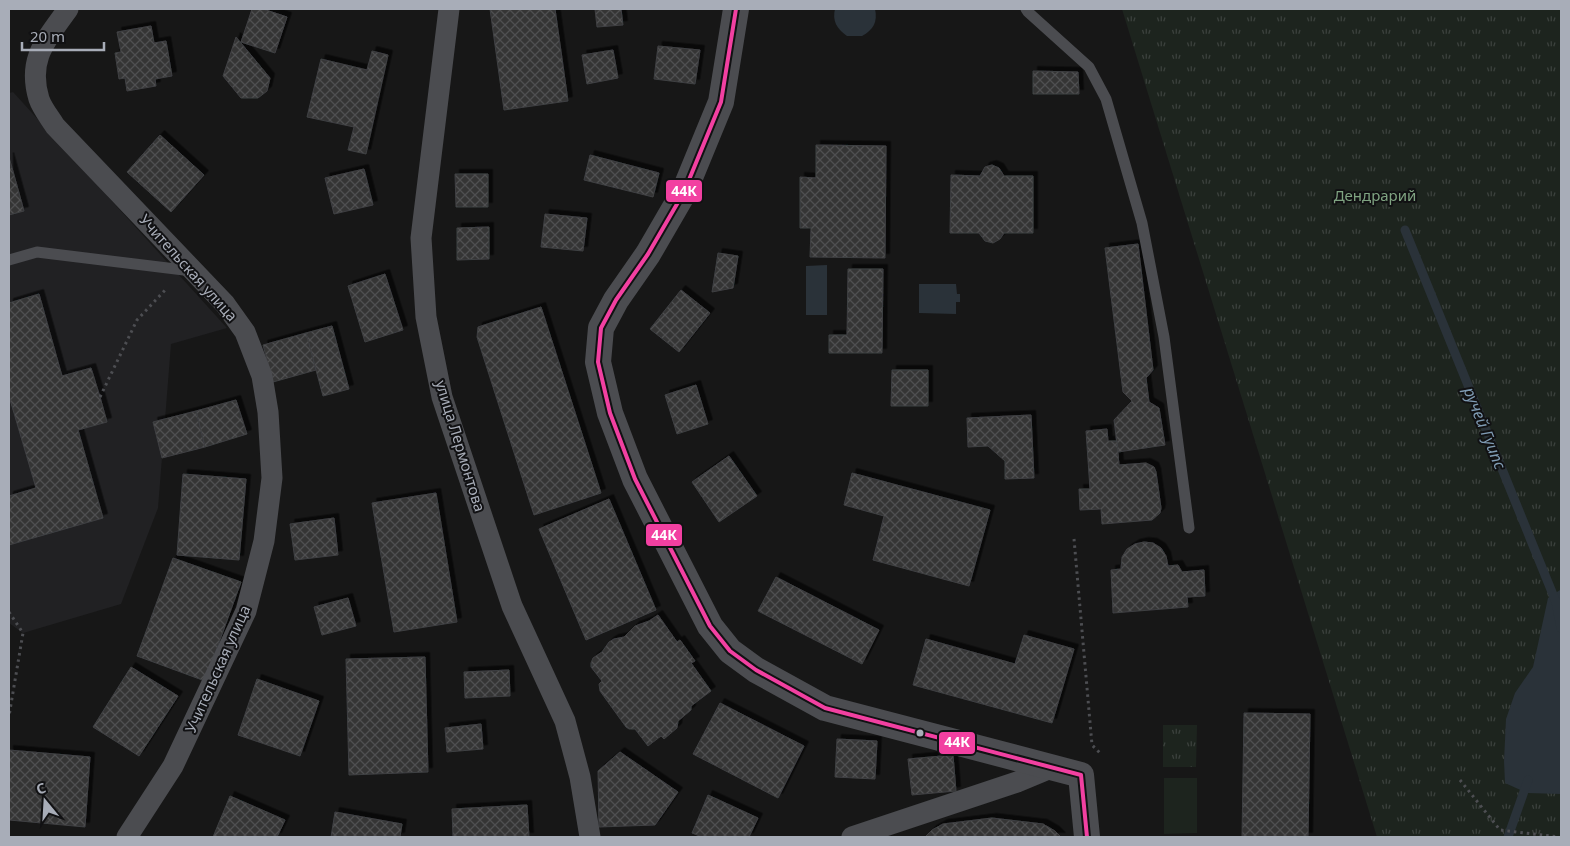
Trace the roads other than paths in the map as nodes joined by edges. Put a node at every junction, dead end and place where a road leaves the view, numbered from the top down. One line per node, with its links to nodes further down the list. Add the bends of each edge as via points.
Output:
1 (68, 9): 6 (street, Учительская улица, via 38,56 34,72 39,100 55,126)
2 (449, 9): 10 (street, улица Лермонтова, via 421,238 426,316 442,397 512,606 564,721 580,777)
3 (736, 9): 8 (street, via 721,102 684,192 600,328 598,362 610,413 635,479 710,626 730,651 756,670 825,708)
4 (1026, 9): 7 (lane, via 1089,67 1106,99 1146,242 1164,337)
5 (9, 260): 6 (lane, via 37,252)
6 (189, 270): 9 (street, Учительская улица, via 225,304 244,332 262,376 272,478 264,541 246,611 173,766)
7 (1189, 528)
8 (1053, 767): 11 (street); 12 (street, via 1081,775)
9 (127, 837)
10 (590, 837)
11 (852, 837)
12 (1087, 837)

